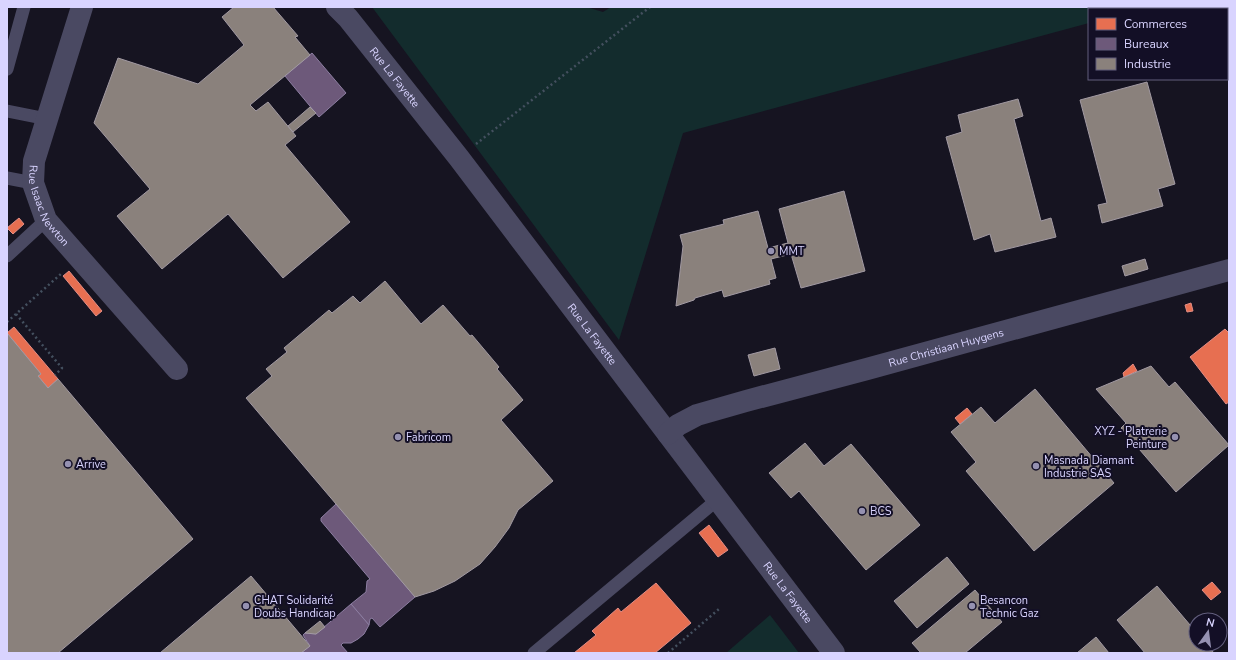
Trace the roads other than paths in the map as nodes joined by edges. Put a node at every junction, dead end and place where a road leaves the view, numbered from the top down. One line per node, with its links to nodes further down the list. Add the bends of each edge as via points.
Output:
1 (24, 7): 4 (lane)
2 (82, 7): 6 (street, Rue Isaac Newton)
3 (342, 11): 13 (street, Rue La Fayette, via 459,158)
4 (7, 69)
5 (7, 111): 6 (lane)
6 (47, 120): 8 (street, Rue Isaac Newton, via 34,161)
7 (7, 178): 8 (lane)
8 (33, 184): 9 (street, Rue Isaac Newton)
9 (46, 220): 10 (lane); 12 (street, Rue Isaac Newton)
10 (7, 256)
11 (1229, 270): 13 (street, Rue Christiaan Huygens, via 746,400 697,415 678,425)
12 (177, 369)
13 (668, 434): 14 (street, Rue La Fayette)
14 (717, 500): 15 (lane); 16 (street, Rue La Fayette)
15 (534, 653)
16 (834, 653)

